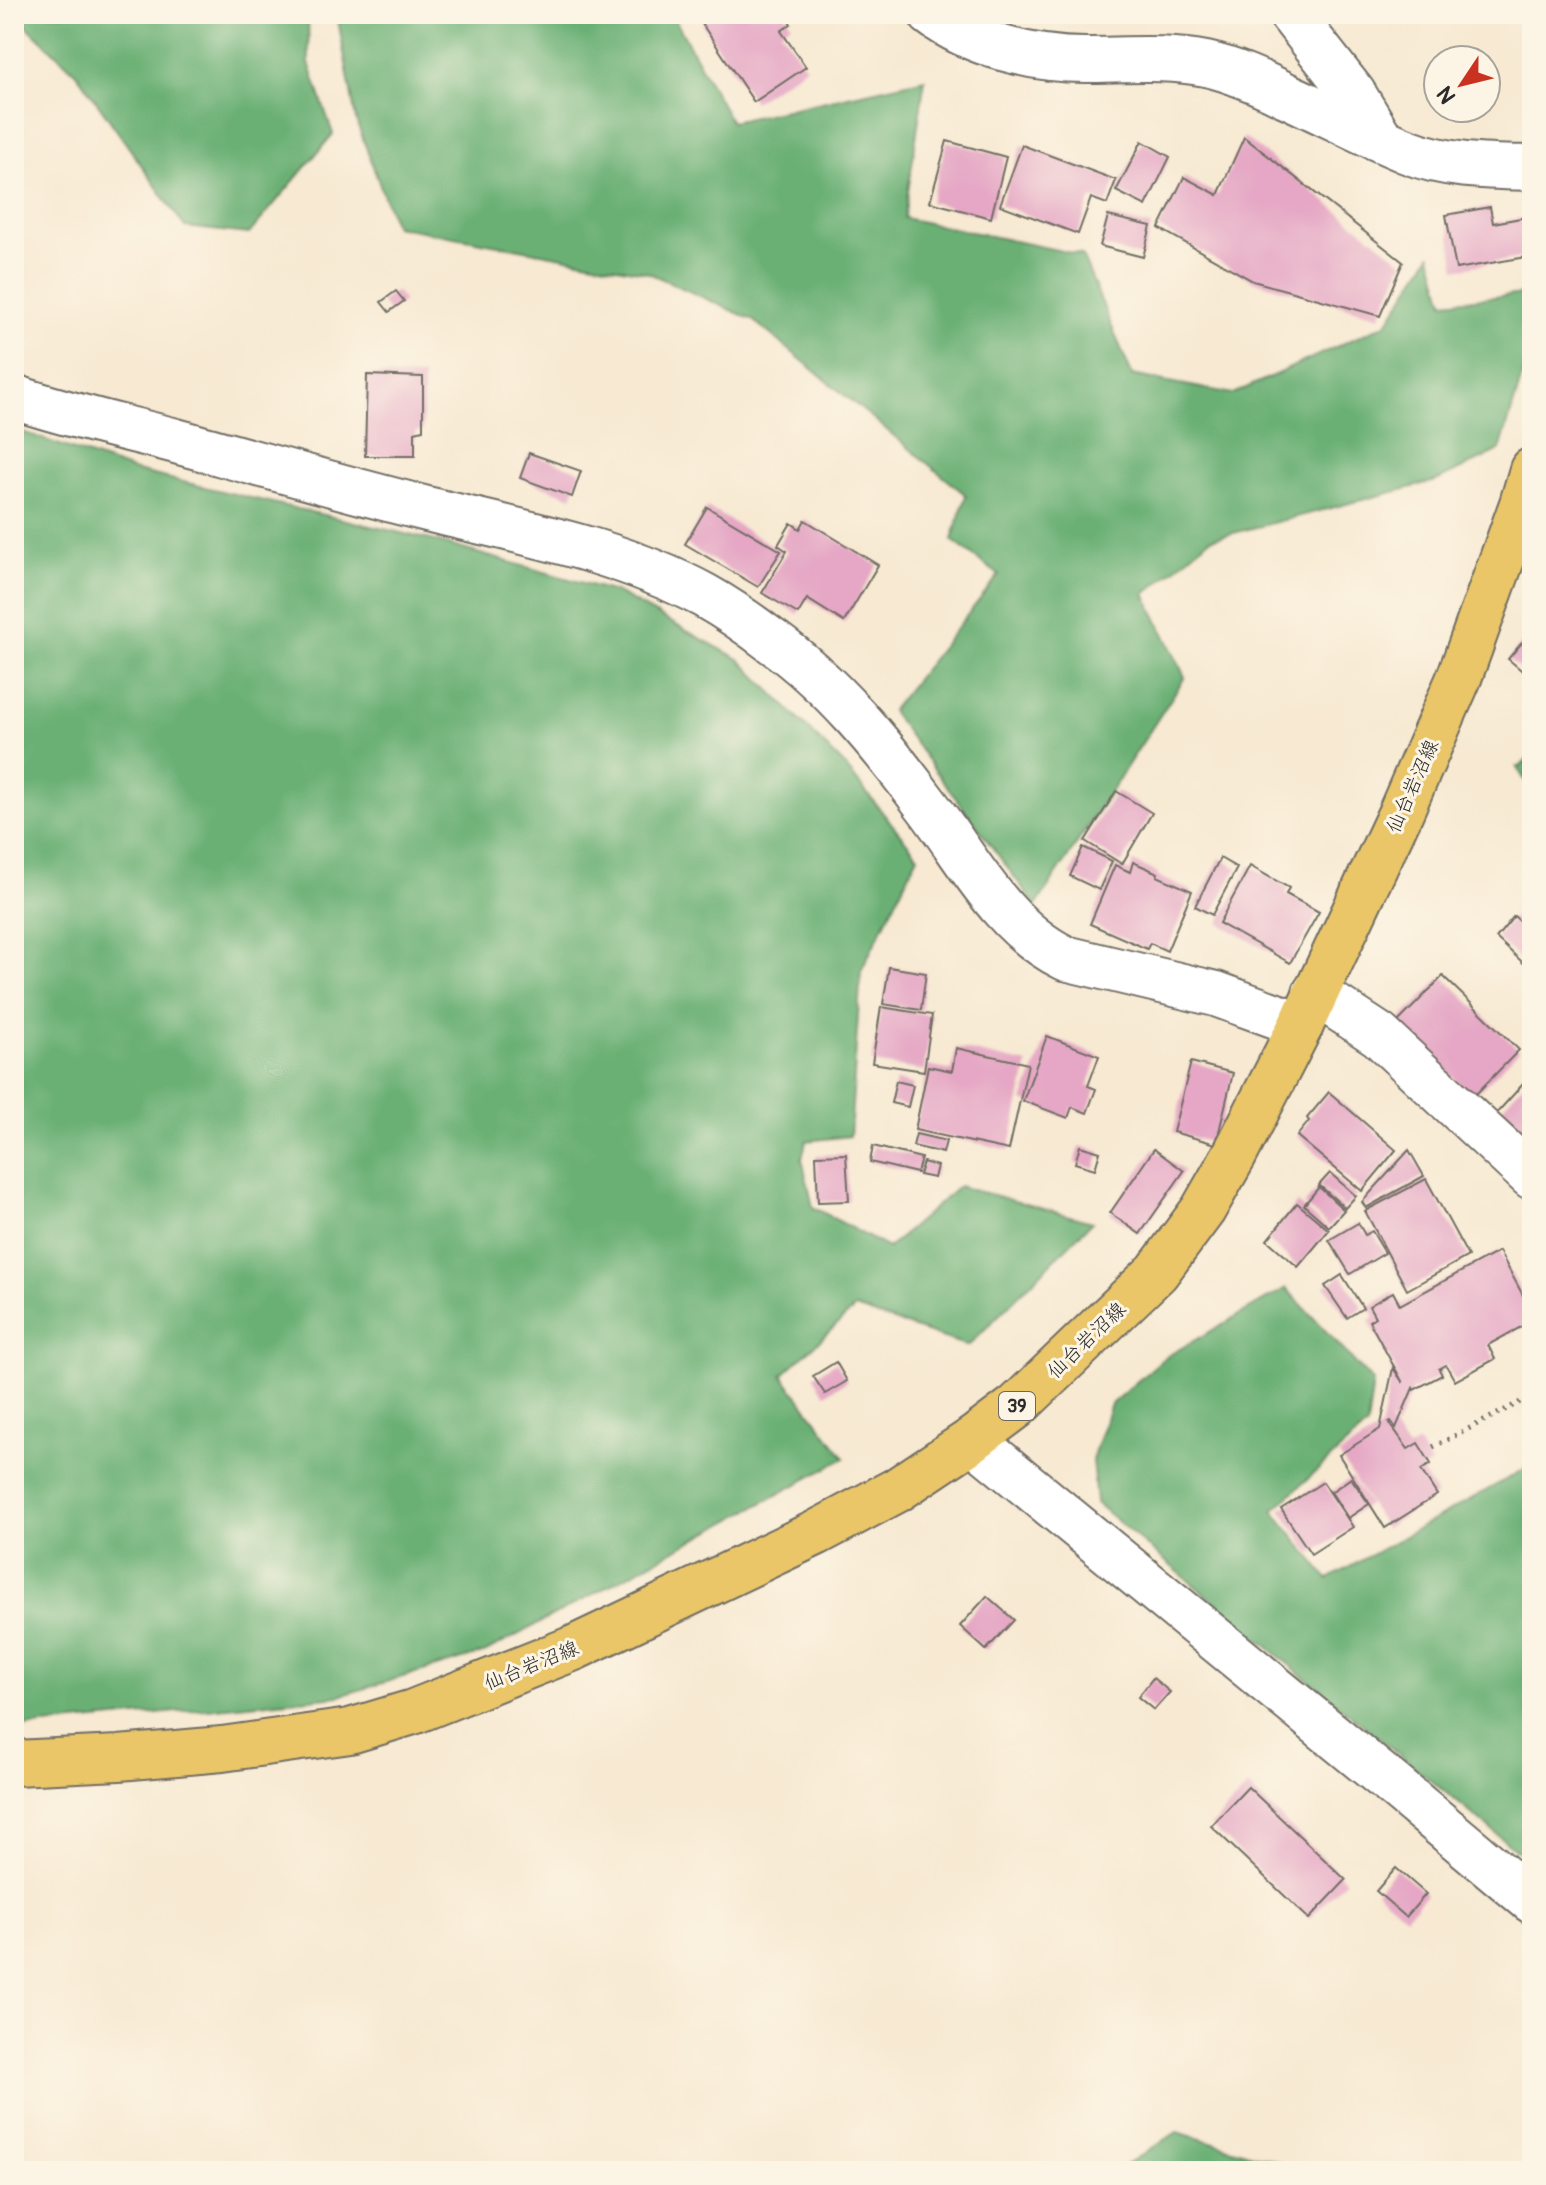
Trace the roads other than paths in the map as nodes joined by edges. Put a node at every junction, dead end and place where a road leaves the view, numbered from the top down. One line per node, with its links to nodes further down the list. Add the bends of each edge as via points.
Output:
1 (931, 14): 3 (street, via 991,45 1030,56 1150,59 1205,64 1245,75)
2 (1291, 14): 3 (street, via 1353,93)
3 (1381, 139): 4 (street, via 1468,167)
4 (1532, 168)
5 (14, 397): 7 (street, via 559,541 637,566 705,596 817,677 925,802 996,901 1047,949 1065,958 1216,994)
6 (1532, 470): 7 (main road, 仙台岩沼線 / 39, via 1459,678)
7 (1308, 1009): 8 (street, via 1379,1035); 9 (main road, 仙台岩沼線 / 39, via 1203,1210 1157,1272 1017,1406)
8 (1532, 1177)
9 (972, 1440): 10 (main road, 仙台岩沼線 / 39, via 897,1490 732,1575 574,1648 413,1712 350,1731 222,1749); 11 (street)
10 (14, 1763)
11 (1532, 1901)

